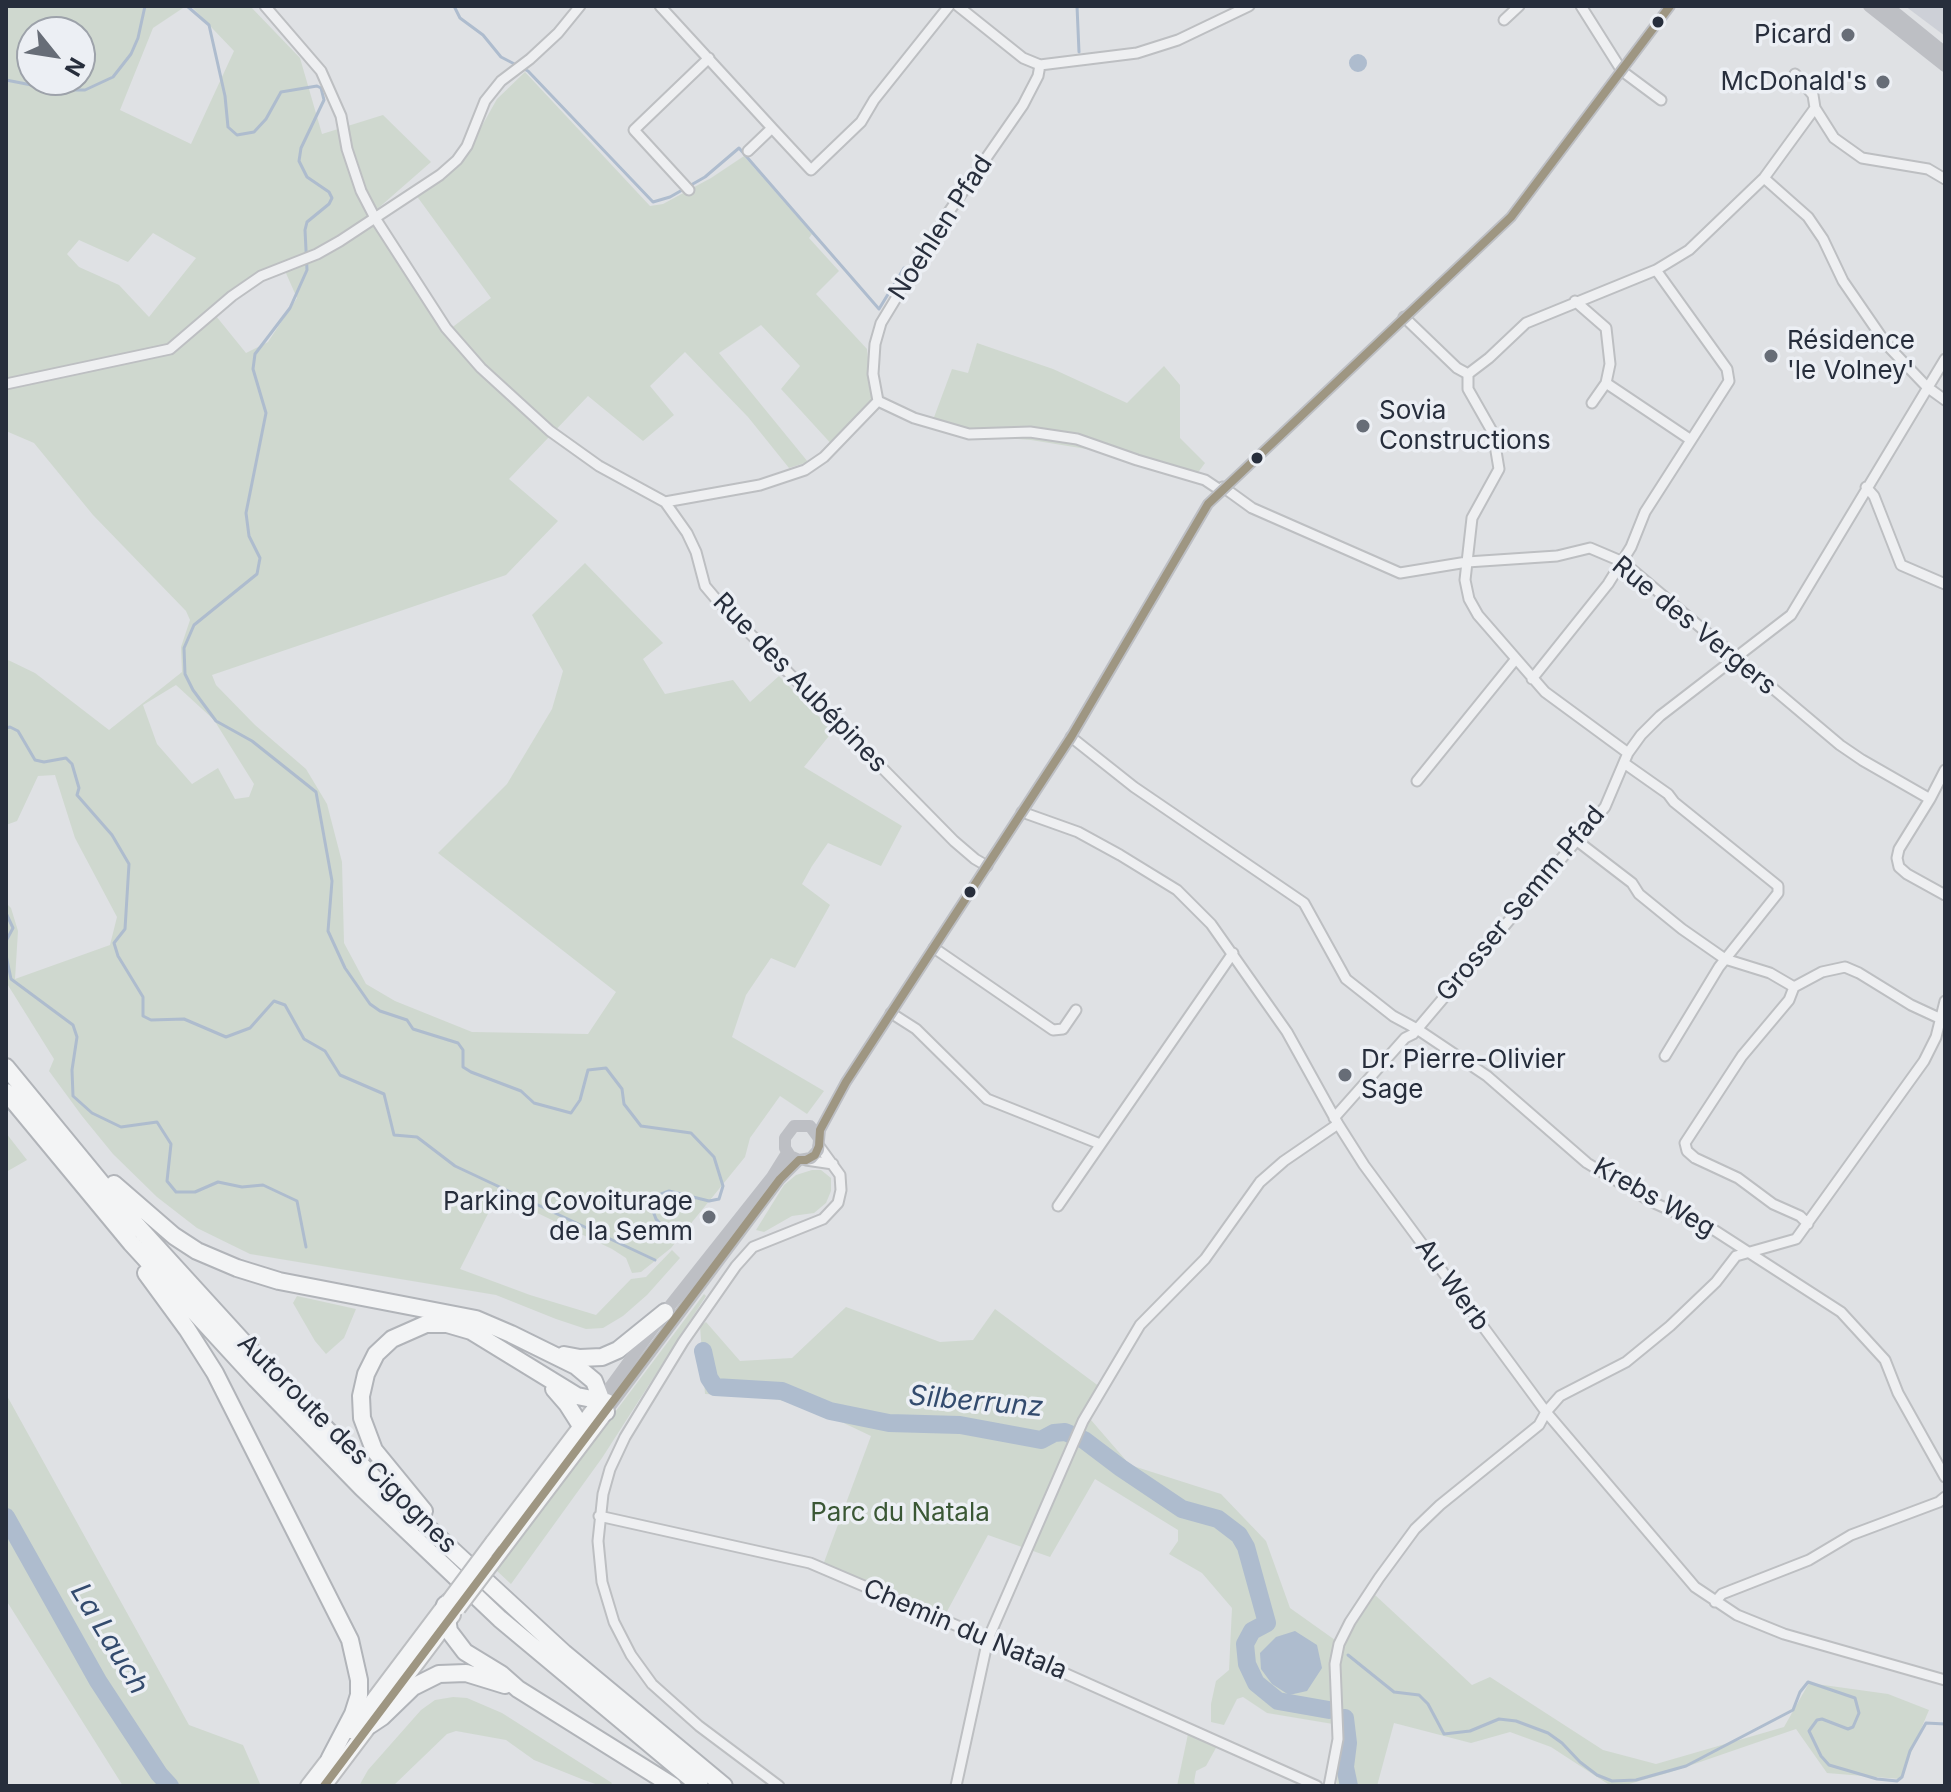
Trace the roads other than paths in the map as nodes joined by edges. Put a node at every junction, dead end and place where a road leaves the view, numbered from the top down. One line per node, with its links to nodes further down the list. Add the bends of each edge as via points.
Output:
1 (265, 6): 27 (street, Rue des Aubépines, via 321,71)
2 (580, 6): 27 (street, via 485,101 457,160)
3 (660, 6): 15 (street)
4 (949, 6): 22 (street, via 861,122 811,170)
5 (958, 6): 16 (street, via 1023,58)
6 (1249, 6): 16 (street, via 1137,53)
7 (1519, 6): 12 (street)
8 (1581, 6): 18 (street)
9 (1670, 6): 18 (main road)
10 (1869, 6): 13 (main road)
11 (1887, 6): 13 (main road)
12 (1504, 20)
13 (1906, 29): 14 (main road); 17 (main road)
14 (1945, 53)
15 (709, 58): 22 (street); 26 (street, via 634,130)
16 (1040, 65): 37 (street, Noehlen Pfad, via 1023,105 881,323 873,374)
17 (1945, 66)
18 (1622, 71): 20 (street); 30 (main road, via 1511,217)
19 (1795, 74): 21 (street, via 1813,95)
20 (1661, 100)
21 (1815, 108): 24 (street); 25 (street, via 1834,138 1862,158 1928,169)
22 (772, 128): 23 (street)
23 (748, 151)
24 (1764, 178): 28 (street, via 1689,250); 35 (street, via 1808,217 1867,319)
25 (1945, 179)
26 (689, 190)
27 (375, 218): 34 (street, via 317,254 261,276 170,349); 42 (street, Rue des Aubépines, via 446,328 490,377 550,431 599,466)
28 (1656, 270): 29 (street); 39 (street, via 1727,369 1729,381)
29 (1575, 301): 32 (street, via 1526,323); 33 (street, via 1606,328)
30 (1404, 317): 32 (street); 41 (main road)
31 (1945, 359): 35 (street)
32 (1468, 374): 43 (street, via 1468,389 1493,433 1499,469 1472,518)
33 (1606, 383): 38 (street); 39 (street)
34 (6, 384)
35 (1927, 387): 36 (street); 40 (street)
36 (1945, 400)
37 (878, 401): 41 (street, Rue des Vergers, via 969,434 1030,432 1077,439); 42 (street, via 805,470 760,485)
38 (1592, 403)
39 (1691, 440): 44 (street, via 1644,514)
40 (1866, 487): 45 (street, via 1901,565); 46 (street, Grosser Semm Pfad, via 1791,615)
41 (1222, 489): 43 (street, Rue des Vergers, via 1252,508 1400,573); 49 (main road, via 1189,532)
42 (665, 502): 57 (street, Rue des Aubépines, via 687,533 705,586 716,599 954,841)
43 (1467, 562): 44 (street, Rue des Vergers, via 1557,556 1590,548); 47 (street, via 1469,599)
44 (1623, 562): 46 (street, Rue des Vergers); 48 (street)
45 (1945, 584)
46 (1736, 659): 50 (street, Grosser Semm Pfad, via 1660,716); 54 (street, Rue des Vergers, via 1851,753)
47 (1515, 660): 48 (street); 53 (street)
48 (1532, 679): 50 (street)
49 (1071, 737): 55 (main road); 67 (street, Krebs Weg, via 1134,787 1304,903 1346,979)
50 (1628, 753): 51 (street, Grosser Semm Pfad)
51 (1624, 763): 56 (street, Grosser Semm Pfad, via 1605,807); 61 (street, via 1778,886 1778,893)
52 (1945, 770): 54 (street)
53 (1417, 781)
54 (1930, 799): 58 (street, via 1897,858 1907,874)
55 (1022, 812): 57 (main road); 60 (street, Au Werb, via 1078,832 1177,890)
56 (1576, 840): 61 (street); 67 (street, Grosser Semm Pfad)
57 (987, 866): 59 (main road)
58 (1945, 895)
59 (934, 948): 64 (street, via 1053,1030 1063,1029); 65 (main road)
60 (1233, 953): 72 (street, Au Werb, via 1287,1032); 75 (street)
61 (1725, 959): 62 (street); 68 (street)
62 (1794, 987): 66 (street, via 1845,967); 80 (street, via 1685,1143 1695,1158 1738,1178)
63 (1945, 1001): 66 (street)
64 (1076, 1010)
65 (891, 1013): 70 (main road); 75 (street, via 916,1029 987,1099)
66 (1939, 1018): 80 (street, via 1924,1061)
67 (1417, 1029): 72 (street, Grosser Semm Pfad); 82 (street, Krebs Weg, via 1487,1076 1587,1163)
68 (1665, 1056)
69 (6, 1067): 76 (highway, Autoroute des Cigognes)
70 (846, 1082): 73 (main road); 74 (main road, via 822,1124)
71 (6, 1092): 81 (highway, Autoroute des Cigognes)
72 (1336, 1121): 87 (street, Au Werb); 95 (street, Grosser Semm Pfad, via 1260,1182 1205,1259 1140,1325 1071,1446)
73 (807, 1125): 74 (main road); 77 (main road, via 787,1133 784,1143)
74 (819, 1141): 77 (main road, via 815,1155); 78 (street)
75 (1100, 1144): 79 (street)
76 (82, 1158): 84 (highway, via 174,1236 237,1268 476,1319); 92 (highway, Autoroute des Cigognes, via 266,1367 374,1478)
77 (797, 1158): 78 (street); 83 (main road, via 772,1177); 86 (main road)
78 (833, 1164): 91 (street, via 841,1190 831,1212 753,1247 683,1342 625,1437 610,1469)
79 (1058, 1206)
80 (1808, 1224): 82 (street, via 1796,1239)
81 (131, 1243): 99 (highway, via 134,1256 215,1373 350,1640 359,1695); 103 (highway, Autoroute des Cigognes, via 256,1379 438,1562 552,1665)
82 (1748, 1251): 87 (street, via 1736,1256 1695,1303 1626,1362 1560,1396); 89 (street, Krebs Weg, via 1841,1312 1873,1346)
83 (665, 1312): 84 (highway, via 602,1357); 86 (main road)
84 (551, 1353): 86 (highway, via 594,1381)
85 (532, 1370): 86 (highway, via 577,1396); 88 (highway); 92 (highway, via 471,1331 426,1324 392,1339 366,1374 362,1418 374,1450 468,1554)
86 (606, 1405): 88 (main road); 94 (main road, bridge, via 492,1563)
87 (1546, 1412): 93 (street, Au Werb, via 1695,1587); 108 (street, via 1539,1425 1415,1529 1350,1622 1335,1664 1338,1739)
88 (581, 1426): 94 (main road, bridge, via 493,1542)
89 (1945, 1477)
90 (1945, 1497): 93 (street, via 1851,1535 1809,1560 1722,1594)
91 (599, 1516): 95 (street, Chemin du Natala, via 810,1563); 105 (street, via 602,1582 631,1655 652,1684 699,1726)
92 (483, 1578): 104 (highway, Autoroute des Cigognes)
93 (1715, 1602): 96 (street, Au Werb, via 1784,1634)
94 (450, 1609): 97 (highway, via 454,1641); 98 (main road); 99 (main road)
95 (988, 1639): 106 (street, Grosser Semm Pfad); 107 (street, Chemin du Natala)
96 (1945, 1680)
97 (518, 1689): 98 (highway, via 480,1676 439,1674 413,1687); 102 (highway)
98 (370, 1725): 101 (main road)
99 (330, 1758): 100 (main road)
100 (308, 1786)
101 (324, 1786)
102 (673, 1786)
103 (700, 1786)
104 (724, 1786)
105 (779, 1786)
106 (956, 1786)
107 (1317, 1786)
108 (1329, 1786)

